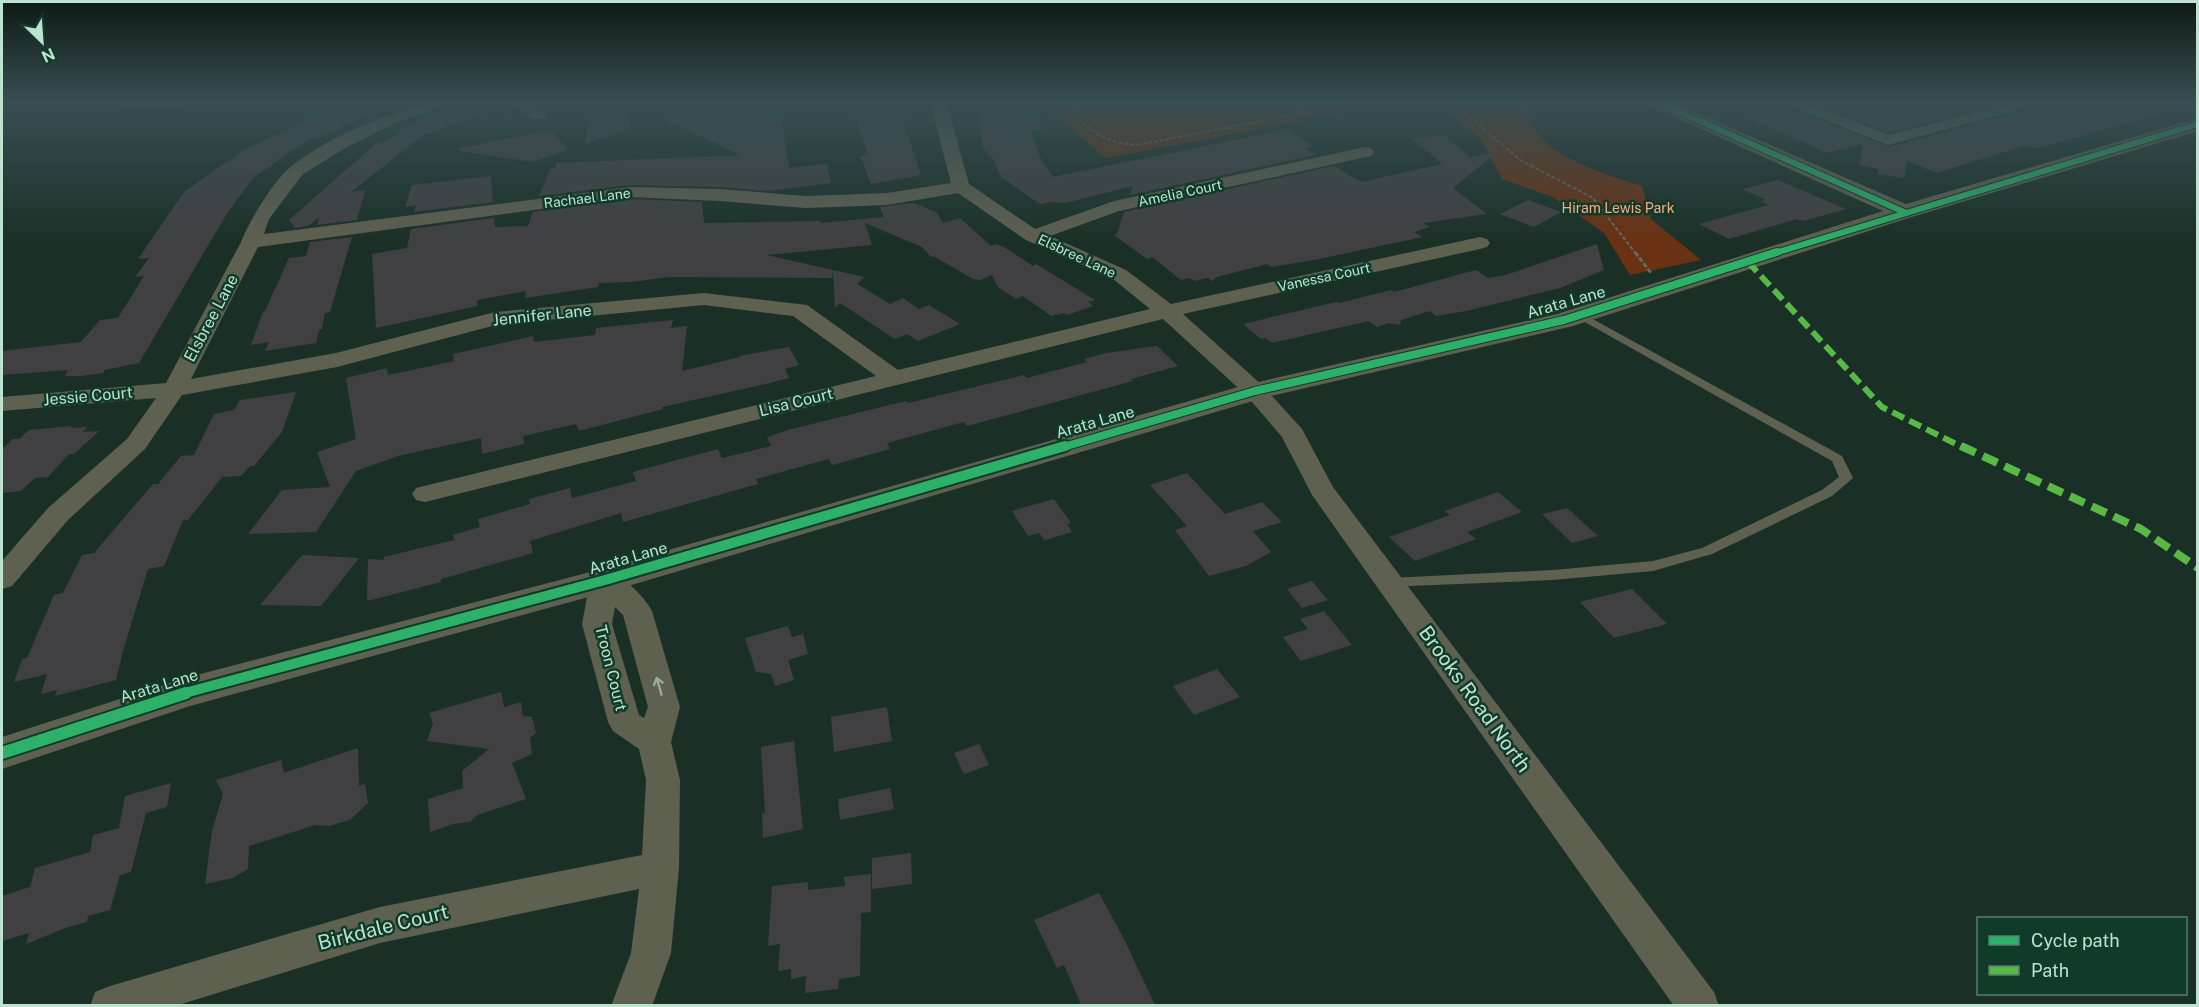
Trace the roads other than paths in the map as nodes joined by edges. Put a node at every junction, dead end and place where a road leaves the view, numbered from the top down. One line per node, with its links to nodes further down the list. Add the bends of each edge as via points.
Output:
1 (333, 148): 9 (street, Elsbree Lane, via 297,170 260,218)
2 (951, 148): 6 (street)
3 (1759, 148): 7 (street)
4 (2119, 148): 7 (street, Arata Lane)
5 (1365, 152): 8 (street, Amelia Court, via 1114,207)
6 (961, 187): 8 (street, Elsbree Lane); 9 (street, Rachael Lane, via 887,199 806,202 630,192)
7 (1904, 213): 12 (street, Arata Lane)
8 (1033, 236): 11 (street, Elsbree Lane, via 1119,274)
9 (251, 242): 14 (street, Elsbree Lane)
10 (1480, 243): 11 (street, Vanessa Court)
11 (1167, 311): 13 (street, Lisa Court); 15 (street, Elsbree Lane)
12 (1580, 315): 15 (street, Arata Lane); 20 (lane, via 1820,448 1837,459 1846,478 1827,493 1707,551 1653,566)
13 (894, 378): 14 (street, Jennifer Lane, via 799,310 704,299 495,319 337,360); 17 (street, Lisa Court)
14 (174, 389): 16 (street, Jessie Court); 18 (street, Elsbree Lane, via 136,444 58,514)
15 (1255, 391): 19 (street, Arata Lane); 20 (street, Brooks Road North, via 1293,434 1321,489)
16 (2, 404)
17 (425, 494)
18 (2, 579)
19 (605, 580): 21 (street, one-way to 19, via 664,707 637,611); 21 (street, Troon Court, via 597,624 625,723); 22 (street, Arata Lane, via 185,693)
20 (1390, 583): 26 (street, Brooks Road North)
21 (654, 742): 23 (street, via 663,780)
22 (2, 753)
23 (660, 868): 24 (street, Birkdale Court, via 380,925); 25 (street, via 651,953)
24 (110, 1005)
25 (630, 1005)
26 (1699, 1005)

